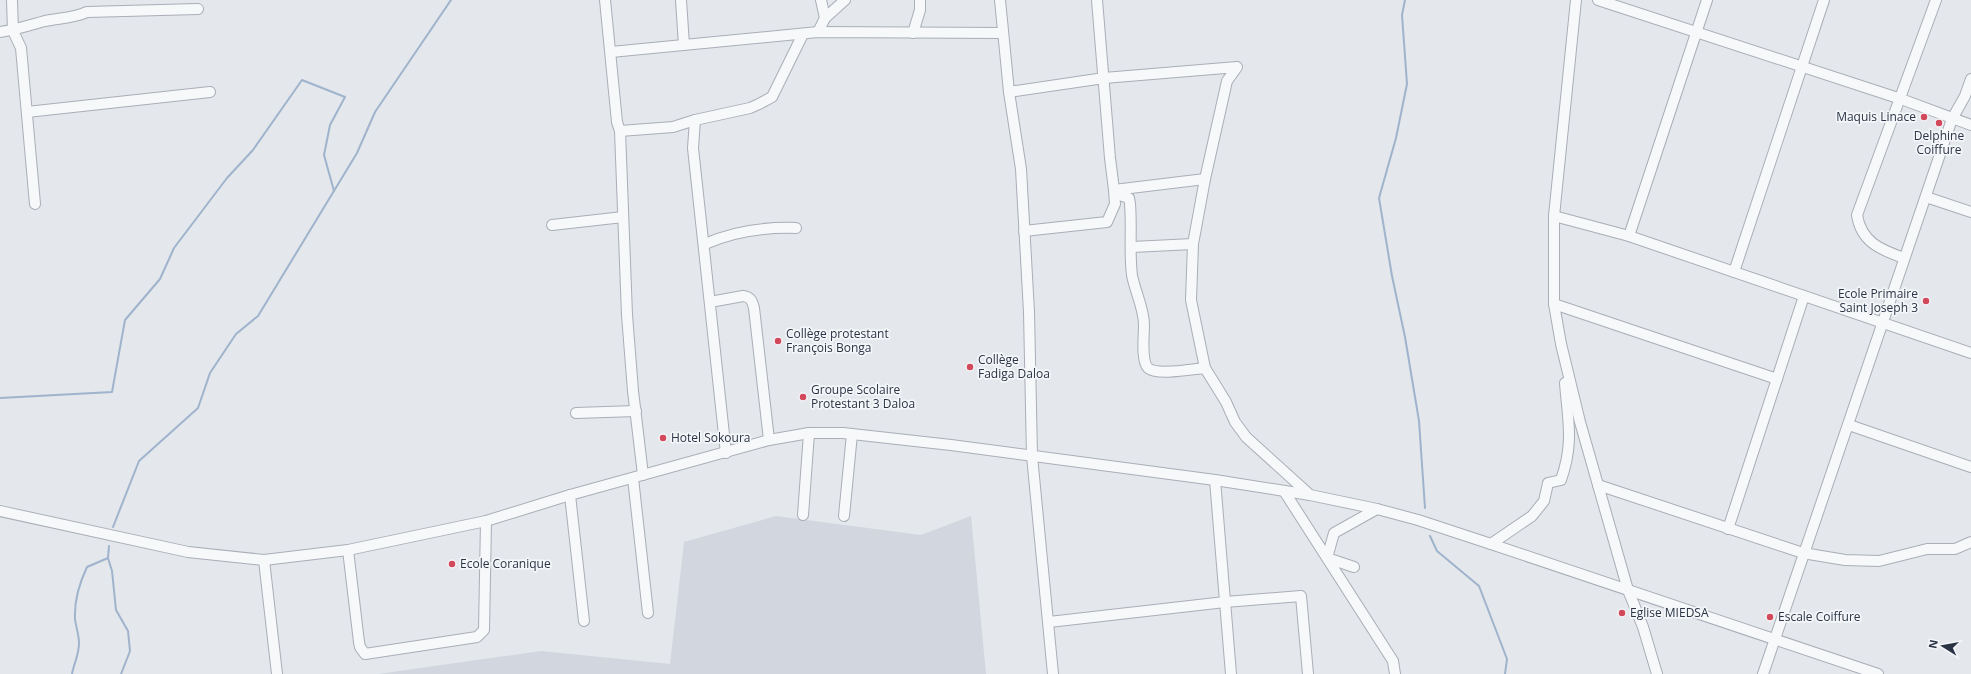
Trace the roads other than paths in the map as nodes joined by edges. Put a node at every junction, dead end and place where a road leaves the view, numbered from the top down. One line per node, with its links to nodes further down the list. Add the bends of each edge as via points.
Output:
1 (12, 0): 16 (street)
2 (607, 0): 24 (street)
3 (681, 0): 23 (street)
4 (821, 0): 15 (street)
5 (845, 0): 15 (street)
6 (920, 0): 20 (street, via 920,10)
7 (1000, 0): 21 (street)
8 (1097, 0): 26 (street)
9 (1576, 0): 42 (street)
10 (1598, 0): 19 (street)
11 (1706, 0): 19 (street)
12 (1824, 0): 25 (street)
13 (1936, 0): 30 (street)
14 (198, 8): 16 (street, via 87,12)
15 (824, 18): 18 (street)
16 (13, 31): 17 (street); 31 (street, via 22,48)
17 (0, 32)
18 (818, 32): 20 (street); 22 (street)
19 (1696, 32): 25 (street); 46 (street)
20 (913, 33): 21 (street)
21 (1003, 33): 29 (street)
22 (803, 34): 23 (street); 33 (street, via 772,97 750,108)
23 (684, 45): 24 (street)
24 (611, 52): 35 (street)
25 (1802, 66): 30 (street); 51 (street)
26 (1104, 78): 29 (street); 36 (street, via 1237,67 1227,81); 37 (street)
27 (1971, 79): 32 (street)
28 (210, 92): 31 (street)
29 (1010, 92): 45 (street, via 1021,169)
30 (1901, 99): 32 (street); 50 (street, via 1857,214 1862,231 1871,243)
31 (27, 112): 39 (street)
32 (1952, 119): 34 (street); 38 (street)
33 (694, 120): 35 (street, via 673,127); 47 (street, via 693,148)
34 (1971, 125)
35 (620, 131): 41 (street)
36 (1205, 179): 37 (street); 48 (street)
37 (1114, 190): 45 (street, via 1115,204 1107,222); 49 (street, via 1118,195 1129,198)
38 (1926, 197): 40 (street); 50 (street)
39 (35, 204)
40 (1971, 212)
41 (623, 216): 43 (street); 60 (street, via 627,315)
42 (1554, 216): 46 (street); 54 (street)
43 (552, 225)
44 (796, 228): 47 (street, via 777,227 735,233)
45 (1024, 231): 67 (street, via 1029,312)
46 (1629, 236): 51 (street)
47 (705, 244): 53 (street)
48 (1193, 244): 49 (street); 58 (street, via 1191,300)
49 (1132, 247): 58 (street, via 1132,274 1144,316 1143,345 1148,369 1165,372)
50 (1904, 258): 55 (street)
51 (1734, 272): 52 (street)
52 (1804, 296): 55 (street); 59 (street)
53 (710, 302): 65 (street, via 743,296 751,299); 66 (street)
54 (1554, 304): 56 (street); 59 (street)
55 (1881, 323): 57 (street); 62 (street)
56 (1561, 344): 72 (street); 83 (street, via 1570,441 1562,478 1560,481 1548,483 1544,501 1526,521)
57 (1971, 353)
58 (1205, 368): 75 (street, via 1246,437)
59 (1777, 379): 81 (street)
60 (636, 411): 61 (street); 69 (street)
61 (576, 413)
62 (1849, 426): 68 (street); 85 (street)
63 (809, 433): 64 (street); 65 (street); 78 (street)
64 (852, 434): 67 (street); 79 (street)
65 (769, 440): 66 (street)
66 (726, 453): 69 (street)
67 (1032, 456): 71 (street); 92 (street)
68 (1971, 467)
69 (643, 475): 70 (street)
70 (633, 478): 74 (street); 90 (street)
71 (1215, 480): 73 (street); 89 (street)
72 (1598, 485): 81 (street); 88 (street)
73 (1284, 491): 75 (street); 98 (street, via 1394,661)
74 (570, 495): 80 (street); 91 (street)
75 (1310, 495): 76 (street)
76 (1377, 509): 83 (street); 87 (street, via 1334,533 1327,558)
77 (0, 511): 86 (street, via 181,551)
78 (803, 515)
79 (844, 516)
80 (486, 520): 84 (street); 84 (street, via 484,630 477,637 365,654 359,642)
81 (1728, 529): 85 (street)
82 (1971, 542): 85 (street, via 1955,549 1927,549 1879,561 1845,560)
83 (1491, 544): 88 (street)
84 (348, 550): 86 (street)
85 (1803, 553): 93 (street)
86 (264, 560): 94 (street)
87 (1354, 567)
88 (1628, 590): 93 (street); 99 (street, via 1643,627)
89 (1225, 602): 92 (street); 96 (street); 97 (street, via 1301,596)
90 (648, 613)
91 (584, 621)
92 (1049, 622): 95 (street)
93 (1775, 640): 100 (street); 101 (street)
94 (277, 674)
95 (1054, 674)
96 (1231, 674)
97 (1308, 674)
98 (1395, 674)
99 (1657, 674)
100 (1763, 674)
101 (1878, 674)

